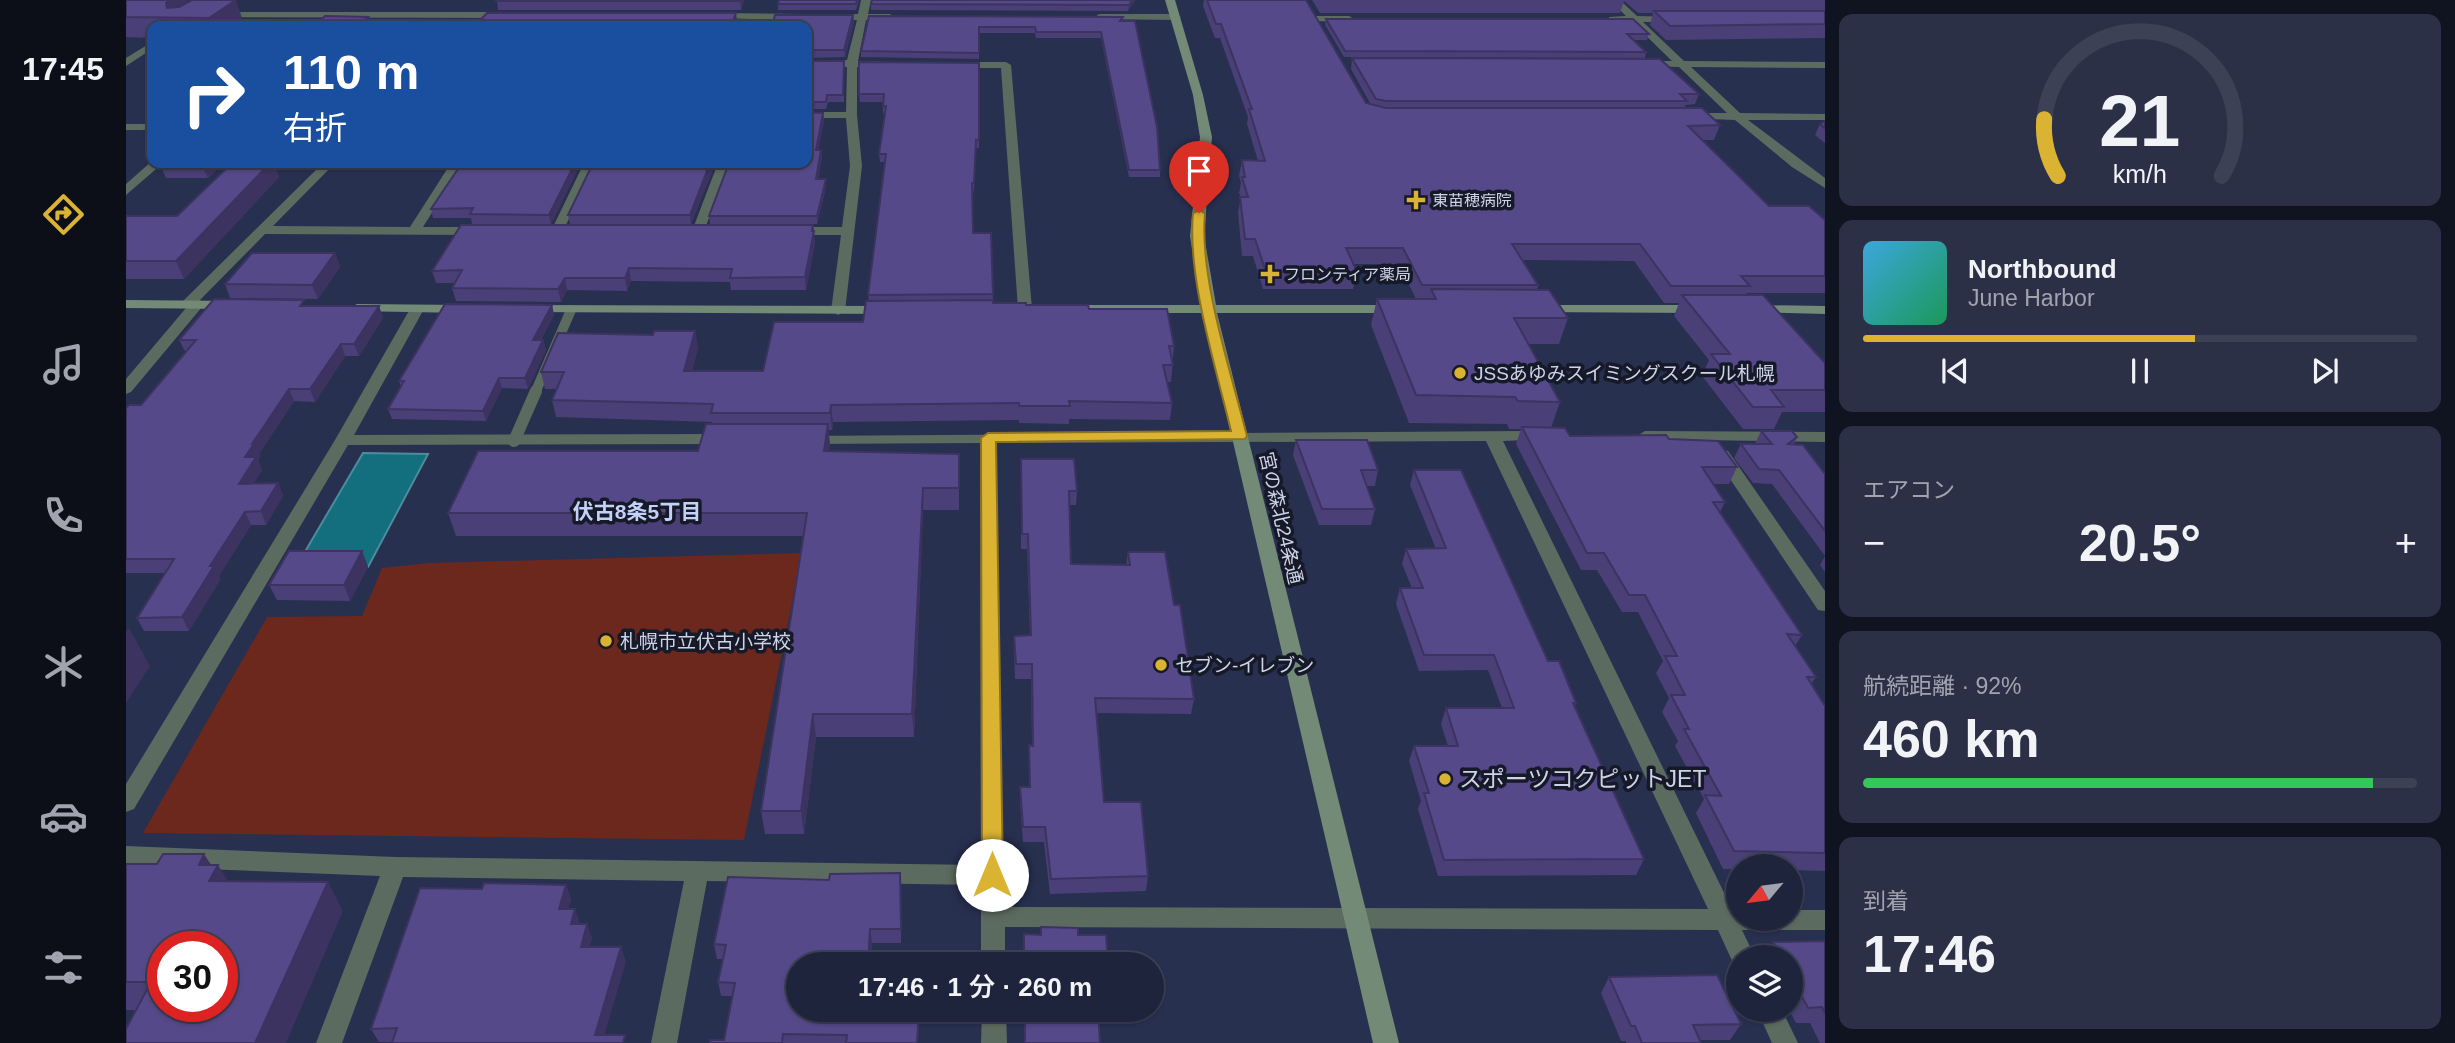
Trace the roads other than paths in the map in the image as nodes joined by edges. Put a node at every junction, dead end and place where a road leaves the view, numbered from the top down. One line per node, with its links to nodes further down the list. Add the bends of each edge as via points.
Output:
1 (344, 0): 9 (street)
2 (866, 0): 13 (street)
3 (1615, 0): 18 (street)
4 (487, 6): 7 (street)
5 (1173, 8): 15 (street); 57 (street, 宮の森北24条通, via 1206,137 1197,236)
6 (209, 15): 9 (street)
7 (477, 15): 8 (street); 9 (street); 21 (street)
8 (519, 15)
9 (324, 16): 20 (street)
10 (697, 16): 11 (street)
11 (807, 17)
12 (821, 17): 13 (street)
13 (862, 17): 14 (street); 26 (street)
14 (903, 17)
15 (1094, 17)
16 (1356, 19): 22 (street, via 1312,14)
17 (1607, 19): 18 (street)
18 (1635, 19): 19 (street); 30 (street)
19 (1689, 19)
20 (318, 21)
21 (471, 21)
22 (1321, 30)
23 (147, 48): 24 (street)
24 (126, 63)
25 (812, 63): 26 (street)
26 (852, 64): 27 (street); 33 (street)
27 (894, 64)
28 (950, 64): 57 (street, via 1006,65 1032,309)
29 (1627, 64): 30 (street)
30 (1682, 64): 31 (street); 35 (street)
31 (1825, 65)
32 (812, 115): 33 (street)
33 (851, 115): 52 (street, via 856,166)
34 (1682, 116): 35 (street)
35 (1737, 116): 36 (street); 44 (street)
36 (1825, 117)
37 (126, 127): 38 (street)
38 (147, 127)
39 (151, 168): 45 (street)
40 (324, 168): 46 (street)
41 (454, 168): 47 (street)
42 (588, 168): 49 (street)
43 (722, 168): 50 (street)
44 (1825, 184)
45 (126, 191)
46 (260, 230): 47 (street); 54 (street)
47 (414, 231): 48 (street)
48 (492, 231)
49 (557, 231)
50 (699, 231)
51 (780, 231): 52 (street)
52 (849, 231): 68 (street)
53 (126, 304): 54 (street)
54 (193, 304): 55 (street); 69 (street)
55 (249, 305)
56 (347, 307): 58 (street)
57 (1209, 308): 61 (street); 70 (street, 宮の森北24条通)
58 (416, 309): 59 (street); 79 (street)
59 (481, 309)
60 (520, 309): 65 (street)
61 (1406, 309)
62 (1532, 309): 63 (street)
63 (1713, 309)
64 (1741, 309): 67 (street)
65 (571, 310): 68 (street); 80 (lane)
66 (905, 310): 68 (street)
67 (1825, 310)
68 (838, 311)
69 (126, 389)
70 (1240, 436): 71 (street); 76 (street); 88 (street, 宮の森北24条通)
71 (1492, 436): 72 (street); 89 (street)
72 (1560, 436)
73 (1627, 436): 74 (street)
74 (1709, 437): 75 (street); 81 (street)
75 (1825, 437)
76 (988, 438): 78 (street); 86 (street)
77 (737, 439): 80 (street)
78 (793, 439)
79 (343, 440): 80 (street); 82 (street)
80 (514, 441)
81 (1825, 605)
82 (126, 803)
83 (126, 856): 84 (street)
84 (395, 867): 85 (street); 95 (street)
85 (697, 872): 86 (street); 96 (street)
86 (992, 875): 87 (street)
87 (993, 917): 88 (street); 92 (street)
88 (1356, 919): 89 (street); 98 (street, 宮の森北24条通)
89 (1724, 919): 90 (street); 91 (street)
90 (1825, 920)
91 (1737, 945)
92 (993, 952)
93 (994, 1022): 97 (street)
94 (1775, 1022): 99 (street)
95 (329, 1043)
96 (664, 1043)
97 (994, 1043)
98 (1386, 1043)
99 (1785, 1043)

